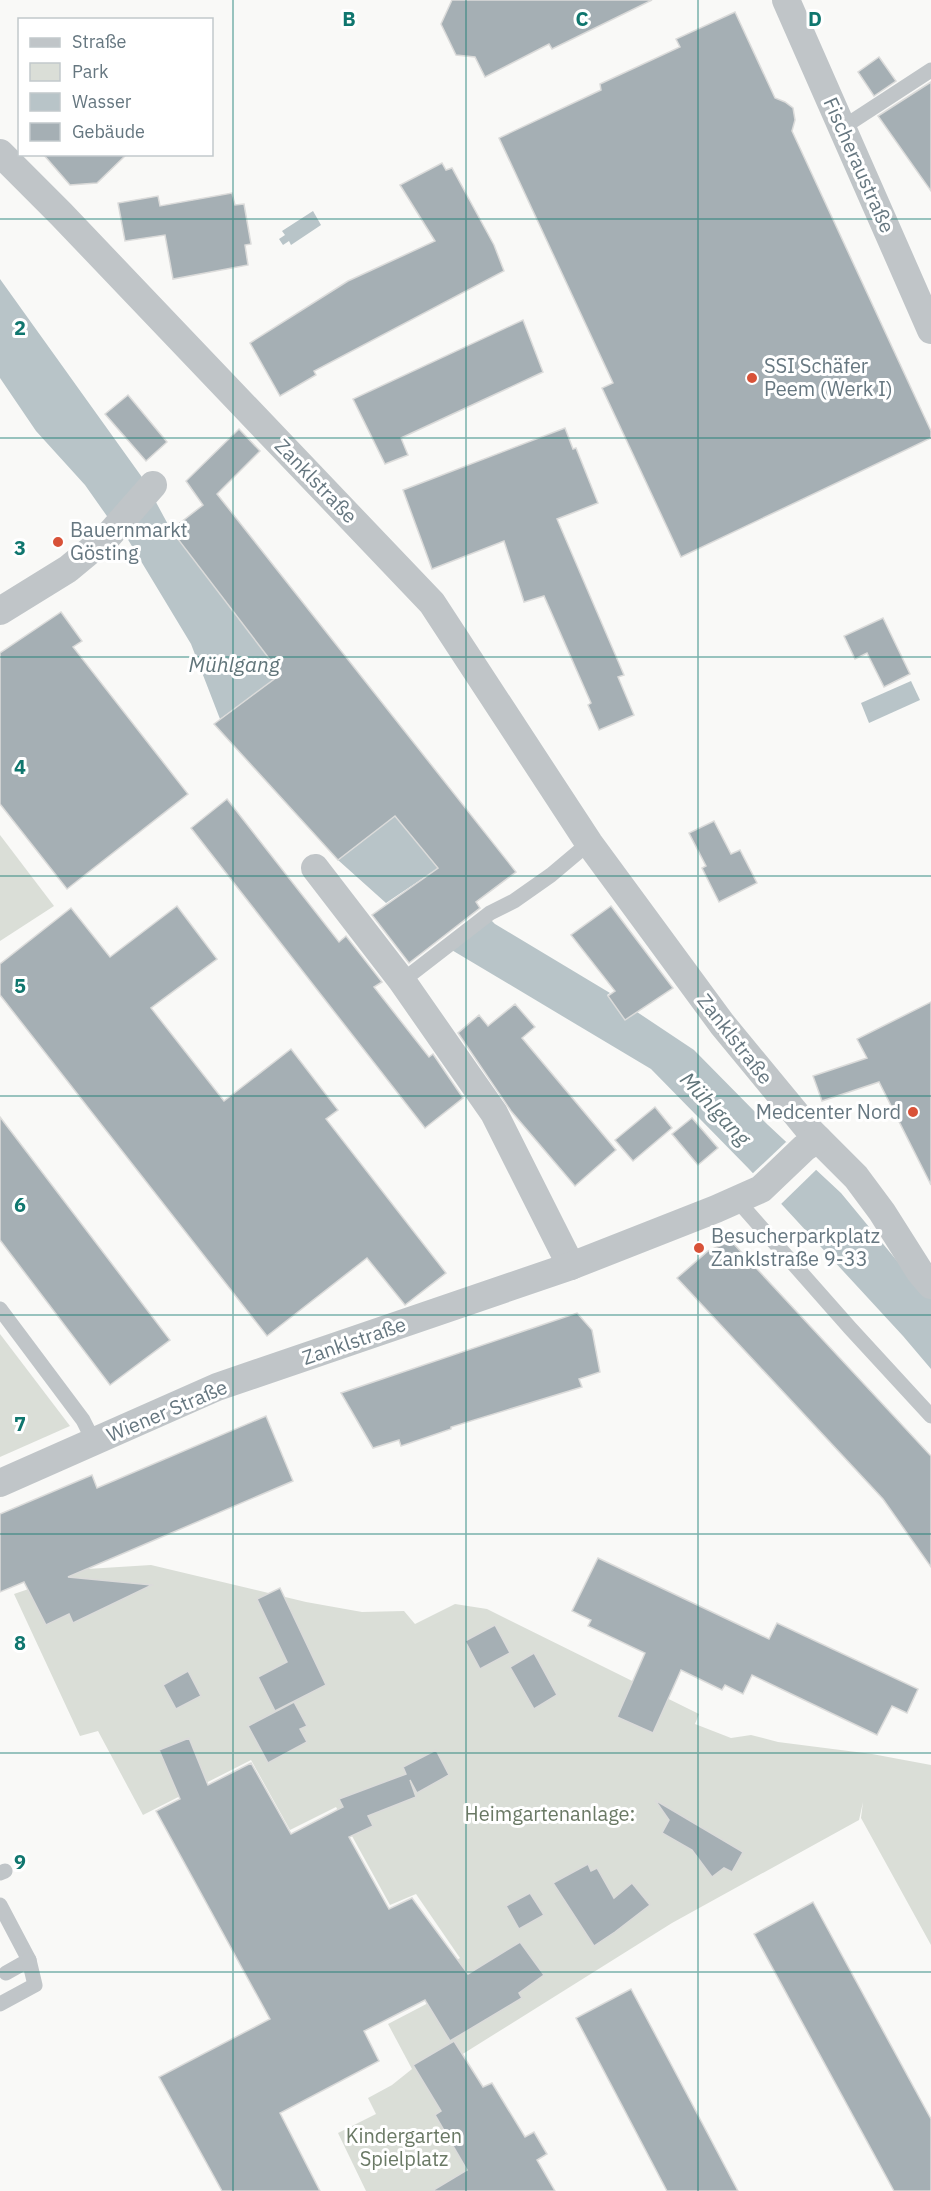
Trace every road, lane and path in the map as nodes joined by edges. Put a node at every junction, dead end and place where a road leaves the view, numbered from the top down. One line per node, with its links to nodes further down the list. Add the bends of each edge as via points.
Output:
1 (786, 0): 3 (street, Fischeraustraße)
2 (931, 70): 3 (lane)
3 (842, 128): 5 (street, Fischeraustraße)
4 (0, 153): 8 (street, Zanklstraße, via 432,603)
5 (931, 330)
6 (153, 485): 7 (street, via 110,535 68,569)
7 (0, 611)
8 (590, 843): 10 (lane); 11 (street, Zanklstraße)
9 (315, 868): 10 (street)
10 (402, 981): 13 (street, via 494,1113)
11 (811, 1144): 12 (street, Zanklstraße); 14 (street, Zanklstraße, via 856,1177)
12 (749, 1195): 13 (street, Zanklstraße); 17 (lane, via 850,1328)
13 (571, 1266): 16 (street, Zanklstraße)
14 (931, 1285)
15 (0, 1309): 18 (lane, Wiener Straße, via 83,1420)
16 (239, 1380): 18 (street, Wiener Straße)
17 (931, 1416)
18 (94, 1442): 19 (street, Wiener Straße)
19 (0, 1483)
20 (0, 1905): 21 (lane)
21 (29, 1960): 22 (lane); 23 (lane, via 35,1985)
22 (6, 1973)
23 (0, 2004)

